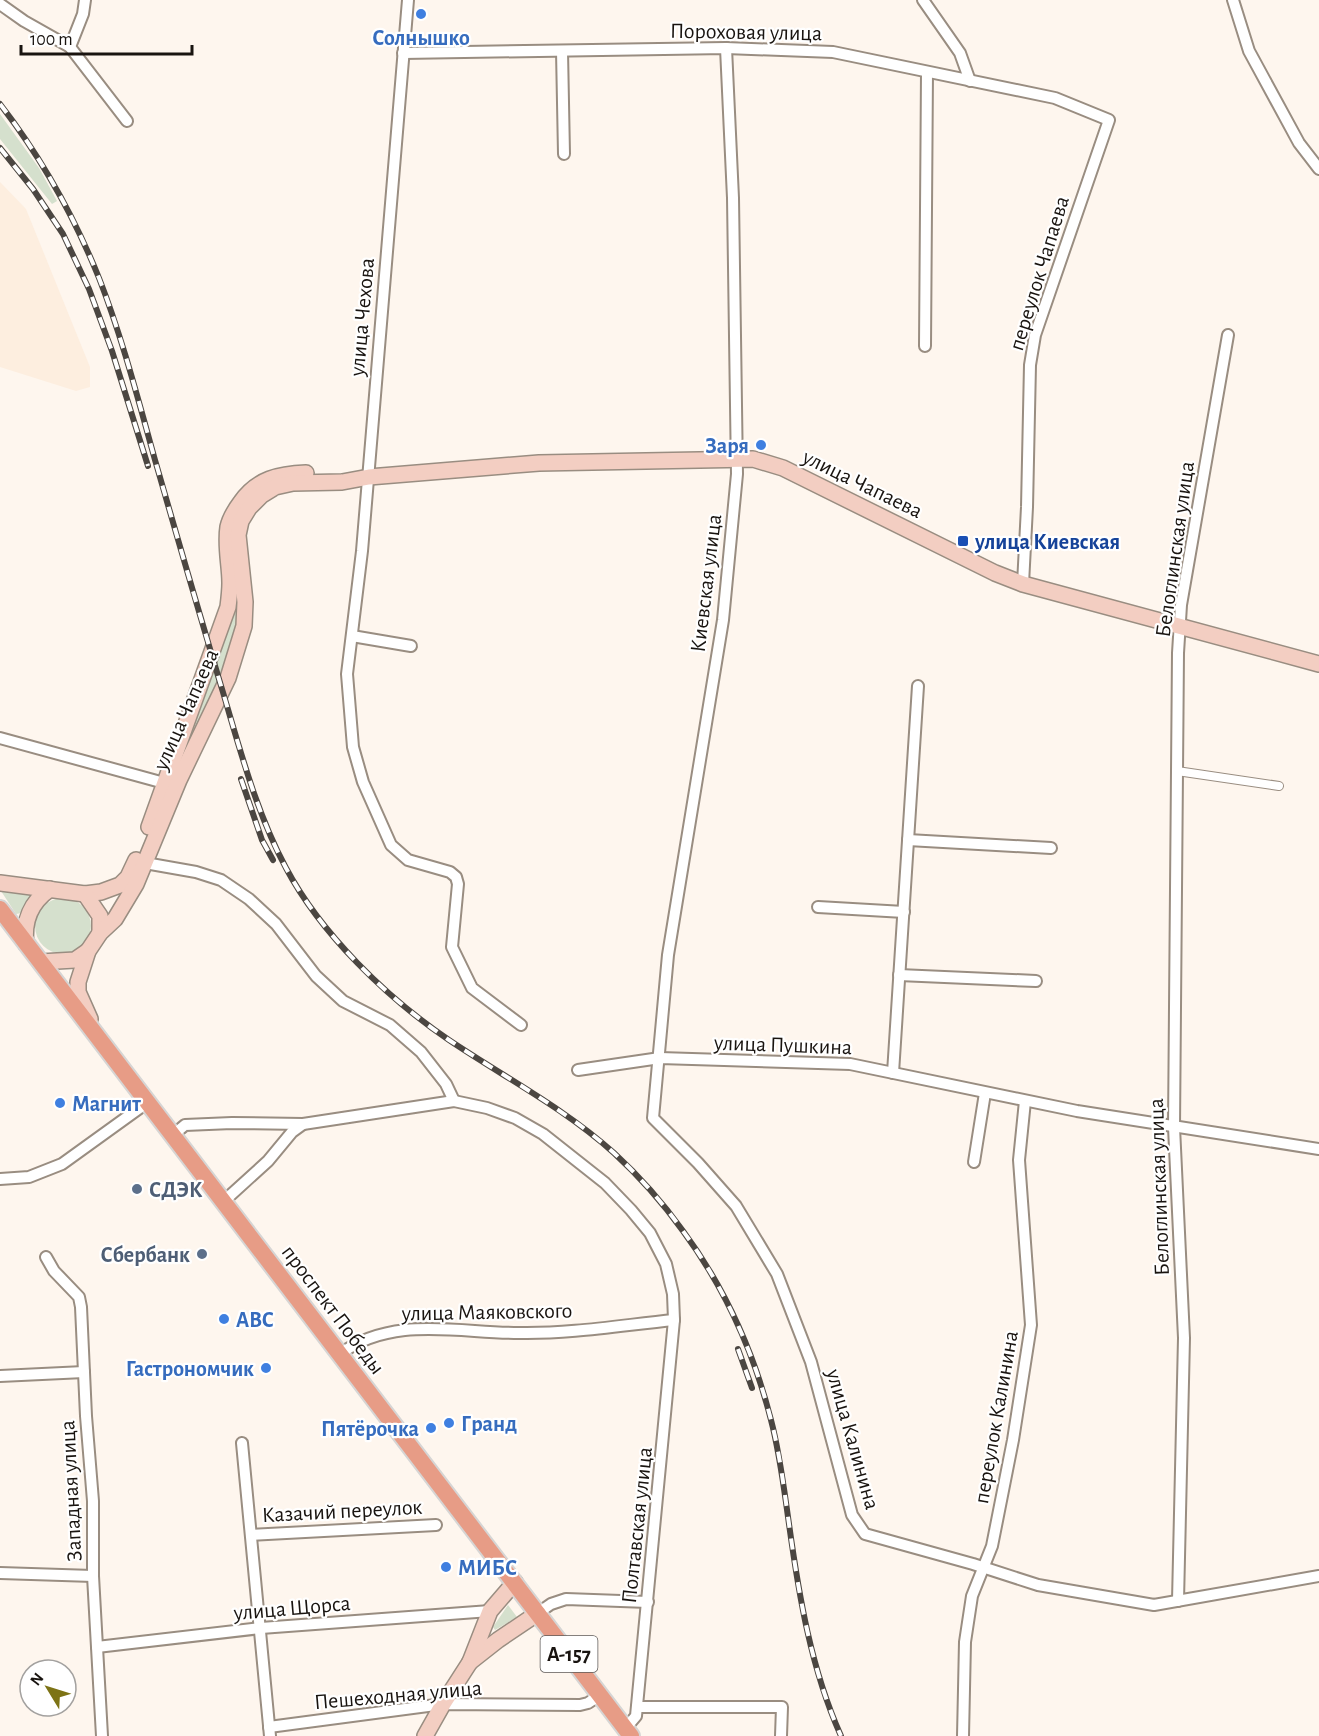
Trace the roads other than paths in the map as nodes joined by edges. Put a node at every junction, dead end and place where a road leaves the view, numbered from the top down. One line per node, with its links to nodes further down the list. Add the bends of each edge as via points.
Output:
1 (85, 0): 6 (street)
2 (408, 0): 9 (street, улица Чехова)
3 (923, 0): 11 (street, via 960,53)
4 (1233, 0): 15 (street, via 1250,51 1299,143)
5 (0, 4): 6 (street)
6 (70, 47): 13 (street)
7 (726, 48): 8 (street, Пороховая улица); 10 (street, Пороховая улица, via 832,52); 18 (street, Киевская улица)
8 (562, 51): 9 (street, Пороховая улица); 14 (street)
9 (403, 53): 19 (street, улица Чехова)
10 (927, 72): 11 (street, Пороховая улица); 17 (street)
11 (970, 81): 12 (street, Пороховая улица, via 1055,98)
12 (1109, 120): 20 (street, переулок Чапаева, via 1035,335 1030,365)
13 (127, 121)
14 (564, 154)
15 (1319, 169)
16 (1228, 335): 21 (street, Белоглинская улица)
17 (925, 346)
18 (737, 459): 19 (main road, улица Чапаева, via 539,463); 20 (main road, улица Чапаева, via 753,459 783,468); 47 (street, Киевская улица, via 723,620 668,955)
19 (369, 477): 22 (street, улица Чехова); 32 (main road, улица Чапаева, via 275,487 249,508 241,521 238,535 244,626 228,678 179,780); 35 (main road, улица Чапаева, via 342,473 271,477 256,485 235,510 228,525 228,607 136,861 120,885)
20 (1023, 584): 21 (main road, улица Чапаева)
21 (1179, 626): 24 (main road, улица Чапаева); 27 (street, Белоглинская улица)
22 (352, 636): 23 (street); 45 (street, улица Чехова, via 347,674 353,747 375,813 391,845 408,860 456,877 452,947 472,988)
23 (411, 646)
24 (1319, 664)
25 (918, 687): 30 (street)
26 (0, 738): 28 (street)
27 (1177, 771): 29 (street); 56 (street, Белоглинская улица)
28 (157, 781)
29 (1279, 786)
30 (908, 840): 31 (street); 38 (street)
31 (1051, 848)
32 (145, 864): 39 (main road, улица Чапаева, via 115,919); 51 (street, via 221,880 249,899 276,924 316,976 344,1000 390,1025 421,1052)
33 (0, 883): 34 (main road, улица Чапаева)
34 (50, 889): 35 (main road, улица Чапаева); 40 (main road, via 33,905 26,922)
35 (86, 894): 39 (main road, via 100,916)
36 (818, 907): 38 (street)
37 (0, 911): 40 (main road, проспект Победы / А-157)
38 (903, 912): 43 (street)
39 (100, 933): 41 (main road, улица Чапаева)
40 (26, 944): 42 (main road, проспект Победы / А-157)
41 (88, 951): 42 (main road, via 75,960); 46 (main road, улица Чапаева, via 78,992)
42 (40, 962): 46 (main road, проспект Победы / А-157)
43 (899, 975): 44 (street); 49 (street)
44 (1036, 981)
45 (521, 1024)
46 (93, 1032): 53 (main road, проспект Победы / А-157)
47 (660, 1058): 48 (street, улица Пушкина); 49 (street, улица Пушкина, via 850,1064); 54 (street, Киевская улица)
48 (578, 1070)
49 (893, 1073): 50 (street, улица Пушкина)
50 (985, 1093): 52 (street, улица Пушкина); 59 (street)
51 (454, 1101): 55 (street); 63 (street, Полтавская улица, via 487,1108 543,1134 605,1183 650,1233 666,1264)
52 (1024, 1101): 56 (street, улица Пушкина); 70 (street, переулок Калинина, via 1019,1160 1031,1325 1013,1440)
53 (147, 1102): 57 (main road, проспект Победы / А-157); 60 (street, via 62,1164 29,1177)
54 (653, 1118): 70 (street, улица Калинина, via 736,1206 777,1274 811,1362 852,1515 865,1534)
55 (303, 1124): 57 (street, via 184,1125); 61 (street)
56 (1174, 1127): 58 (street, улица Пушкина); 75 (street, Белоглинская улица, via 1184,1338)
57 (172, 1135): 61 (main road, проспект Победы / А-157)
58 (1319, 1149)
59 (974, 1162)
60 (1, 1179)
61 (224, 1201): 64 (main road, проспект Победы / А-157)
62 (46, 1257): 65 (street, Западная улица, via 79,1296)
63 (674, 1320): 64 (street, улица Маяковского, via 519,1334 400,1329 377,1335); 76 (street, Полтавская улица)
64 (340, 1354): 74 (main road, проспект Победы / А-157)
65 (84, 1372): 66 (street); 72 (street, Западная улица, via 93,1501)
66 (0, 1376)
67 (242, 1443): 69 (street)
68 (436, 1525): 69 (street, Казачий переулок)
69 (251, 1535): 79 (street)
70 (984, 1569): 75 (street, улица Калинина, via 1038,1585 1154,1605); 90 (street, переулок Калинина, via 972,1596 965,1642)
71 (0, 1573): 72 (street)
72 (93, 1576): 80 (street, Западная улица)
73 (1319, 1576): 75 (street, улица Калинина)
74 (515, 1582): 77 (main road); 78 (main road, проспект Победы / А-157)
75 (1178, 1601)
76 (648, 1602): 78 (street, via 566,1599); 84 (street, Полтавская улица)
77 (490, 1611): 79 (street, улица Щорса); 81 (main road)
78 (538, 1613): 81 (main road); 82 (main road, проспект Победы / А-157)
79 (261, 1628): 80 (street, улица Щорса); 85 (street)
80 (97, 1647): 87 (street, Западная улица)
81 (470, 1662): 83 (main road)
82 (600, 1695): 83 (street, Пешеходная улица, via 580,1704); 86 (main road, проспект Победы / А-157)
83 (442, 1704): 85 (street, Пешеходная улица); 88 (main road)
84 (637, 1707): 86 (street, Полтавская улица); 89 (street, via 782,1707)
85 (270, 1731)
86 (628, 1732)
87 (102, 1736)
88 (425, 1736)
89 (781, 1736)
90 (963, 1736)

